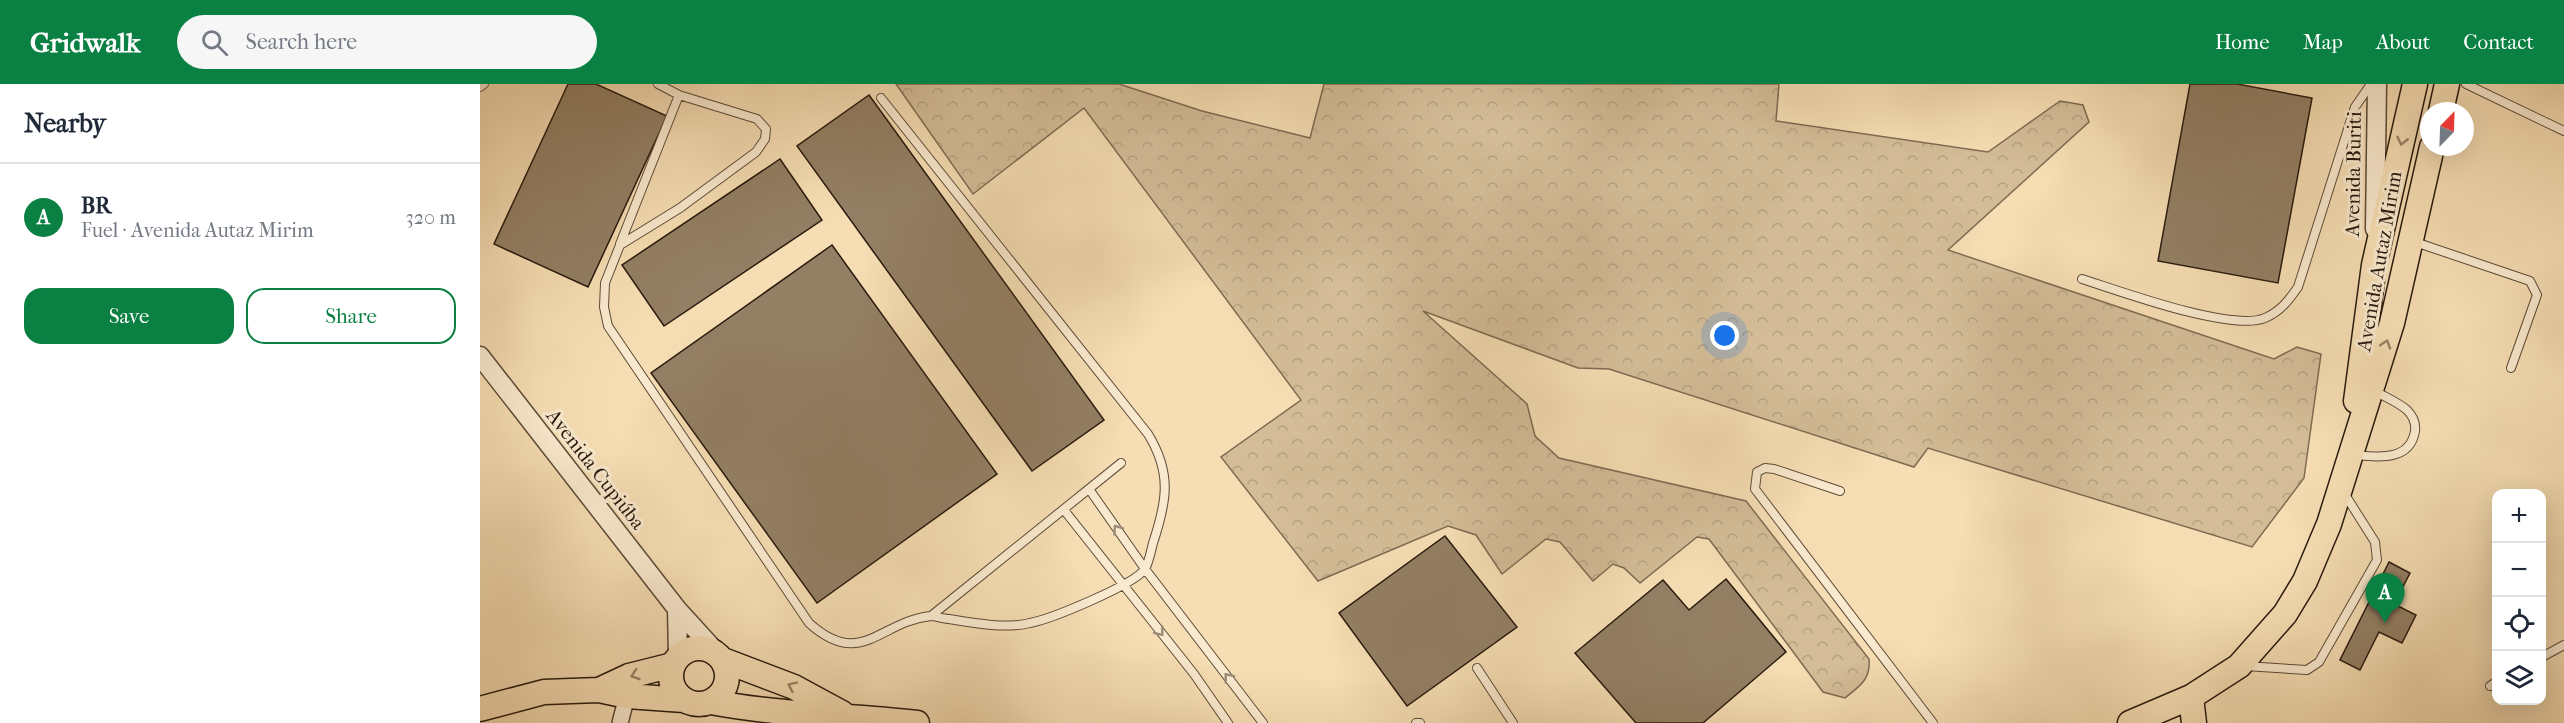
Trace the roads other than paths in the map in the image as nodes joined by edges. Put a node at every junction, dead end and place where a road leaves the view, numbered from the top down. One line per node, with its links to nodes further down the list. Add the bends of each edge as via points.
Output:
1 (484, 84): 8 (lane)
2 (658, 84): 9 (lane)
3 (2371, 84): 17 (lane, via 2355,107 2298,287 2285,306 2264,319 2221,319)
4 (2377, 84): 16 (street, Avenida Buriti)
5 (2415, 84): 16 (main road, Avenida Autaz Mirim, one-way to 16)
6 (2447, 84): 11 (main road)
7 (2466, 84): 12 (lane)
8 (480, 87)
9 (679, 95): 15 (lane); 15 (lane, via 757,118 766,129 765,139 756,152 681,208)
10 (881, 98): 27 (lane, via 1158,450 1166,475 1165,496)
11 (2443, 102)
12 (2564, 131)
13 (2430, 156): 14 (main road, Avenida Autaz Mirim)
14 (2410, 240): 19 (lane, via 2530,281 2536,295); 20 (main road, Avenida Autaz Mirim, one-way to 14, via 2392,323)
15 (620, 244): 30 (lane, via 605,283 608,326 809,623 822,635 845,644)
16 (2374, 265): 21 (main road, Avenida Autaz Mirim)
17 (2082, 279)
18 (480, 356): 29 (street, Avenida Cupiúba)
19 (2511, 368)
20 (2371, 388): 21 (main road, Avenida Autaz Mirim); 21 (lane, via 2406,409 2412,416 2414,436 2402,452 2386,458)
21 (2352, 447): 23 (main road, Avenida Autaz Mirim)
22 (1120, 463): 24 (lane)
23 (2340, 486): 35 (main road, Avenida Autaz Mirim, via 2305,581 2285,614); 35 (lane, via 2375,542 2377,560 2319,662 2307,670)
24 (1089, 489): 26 (lane); 27 (lane, one-way to 24)
25 (1840, 491): 51 (lane, via 1774,469 1757,472 1754,479 1755,489)
26 (1064, 510): 28 (lane); 30 (lane)
27 (1145, 569): 28 (lane); 47 (lane, one-way to 27)
28 (1124, 586): 30 (lane, via 1031,623); 46 (lane, one-way to 46)
29 (677, 609): 33 (street, Avenida Cupiúba); 34 (street)
30 (931, 616)
31 (2564, 645): 32 (lane)
32 (2546, 654)
33 (721, 657): 34 (main road, via 697,647 686,650); 41 (main road, via 728,672 727,684); 43 (main road, one-way to 33, via 794,687)
34 (675, 661): 37 (main road, one-way to 37); 40 (main road, via 670,678)
35 (2239, 666): 39 (main road, Avenida Autaz Mirim)
36 (1477, 668): 50 (lane)
37 (598, 690): 38 (main road); 42 (main road, via 544,692)
38 (627, 696): 40 (main road); 44 (street)
39 (2191, 697): 52 (main road, Avenida Autaz Mirim); 53 (main road)
40 (684, 700): 41 (main road)
41 (711, 702): 43 (main road, via 767,711)
42 (480, 709)
43 (844, 714): 45 (main road)
44 (620, 723)
45 (917, 723)
46 (1228, 723)
47 (1263, 723)
48 (1416, 723): 49 (lane)
49 (1420, 723)
50 (1513, 723)
51 (1933, 723)
52 (2130, 723)
53 (2194, 723)

